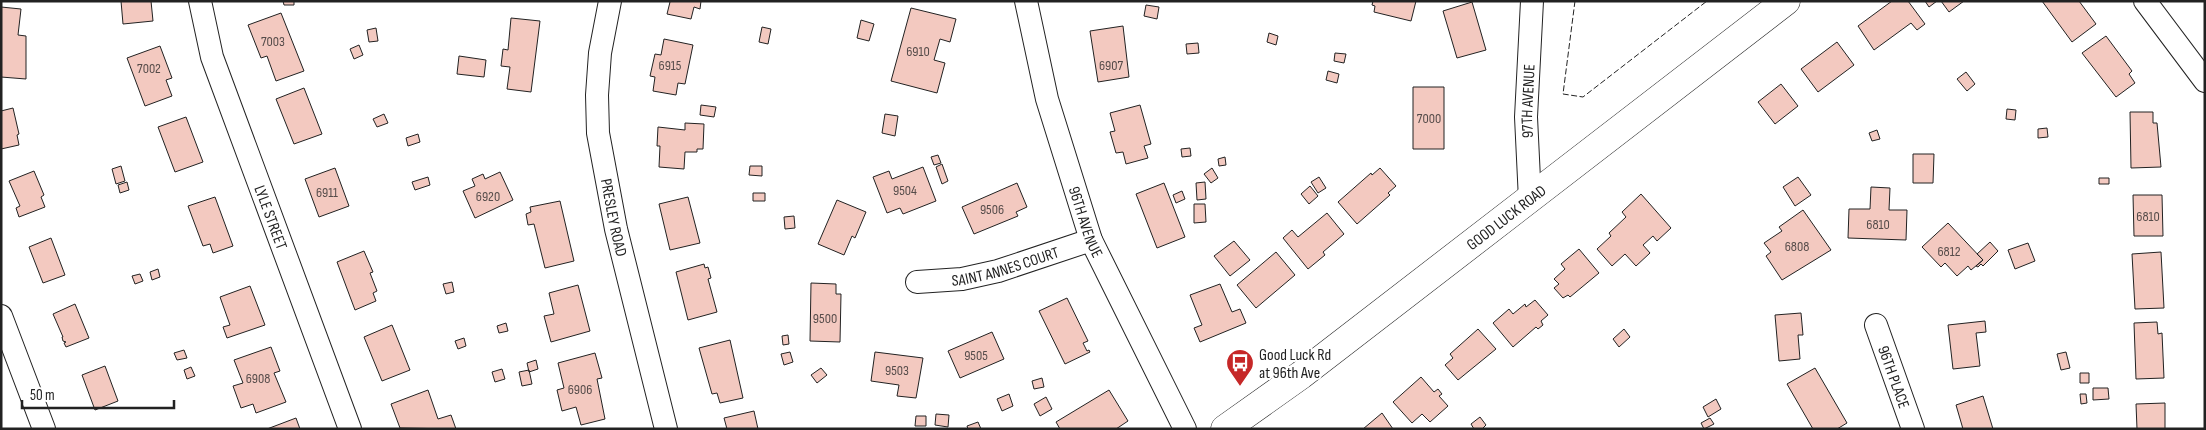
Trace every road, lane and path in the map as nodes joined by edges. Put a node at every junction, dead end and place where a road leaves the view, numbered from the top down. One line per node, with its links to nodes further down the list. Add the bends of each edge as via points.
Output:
1 (200, 1): 14 (street, LYLE STREET, via 212,57)
2 (610, 1): 15 (street, PRESLEY ROAD, via 600,53 598,132 613,213)
3 (1026, 1): 9 (street, 96TH AVENUE, via 1047,99)
4 (1532, 1): 8 (street, 97TH AVENUE, via 1526,117)
5 (1786, 1): 8 (main road, GOOD LUCK ROAD)
6 (2145, 1): 7 (street)
7 (2205, 81)
8 (1530, 200): 17 (main road, GOOD LUCK ROAD)
9 (1091, 240): 10 (street, SAINT ANNES COURT, via 962,280); 16 (street, 96TH AVENUE)
10 (917, 282)
11 (1, 316): 13 (street)
12 (1876, 325): 18 (street, 96TH PLACE)
13 (44, 429)
14 (350, 429)
15 (666, 429)
16 (1185, 429)
17 (1225, 429)
18 (1913, 429)

